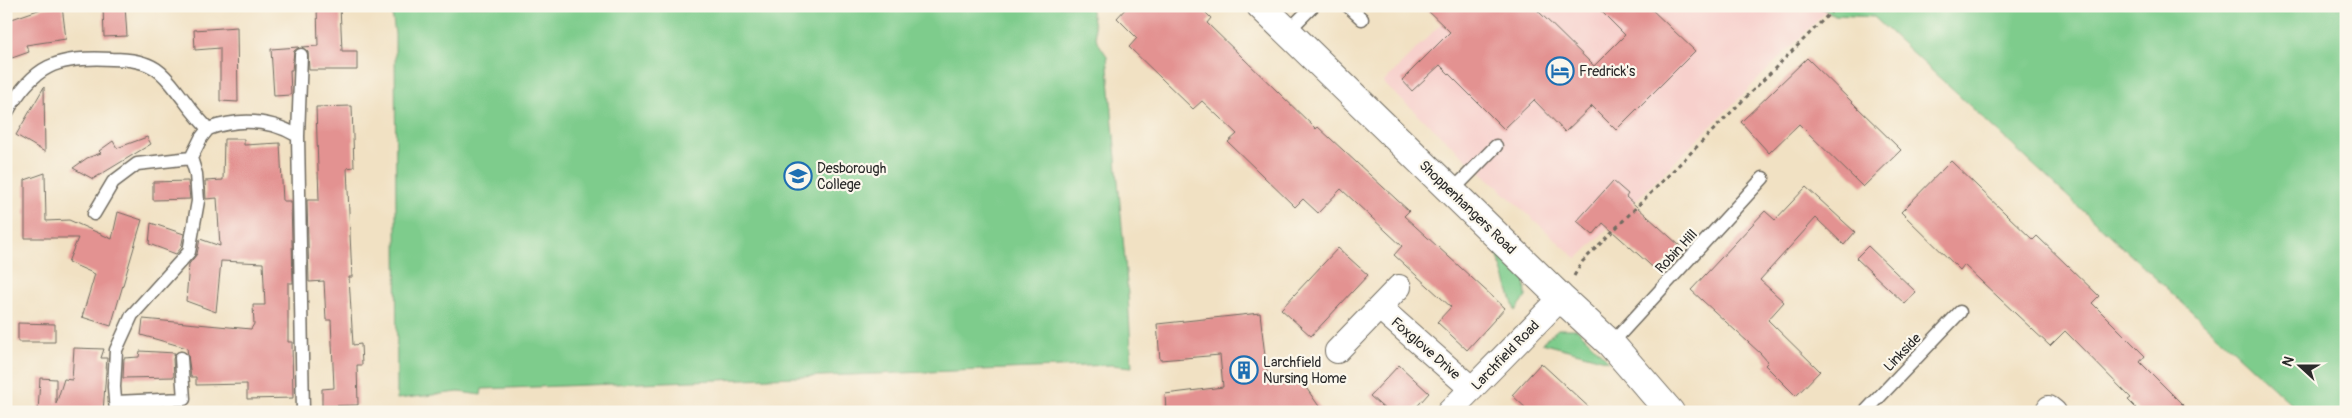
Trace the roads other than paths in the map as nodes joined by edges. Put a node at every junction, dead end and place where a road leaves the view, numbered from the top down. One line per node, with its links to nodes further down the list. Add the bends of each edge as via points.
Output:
1 (1261, 6): 5 (street, Shoppenhangers Road)
2 (1313, 6): 5 (lane)
3 (1348, 6): 4 (lane)
4 (1362, 19)
5 (1287, 32): 13 (street, Shoppenhangers Road)
6 (301, 55): 9 (lane)
7 (6, 114): 8 (lane, via 32,77 47,67 77,58 116,59 156,68)
8 (208, 129): 9 (lane, via 226,123 254,121 284,128); 11 (lane)
9 (298, 136): 25 (lane)
10 (1496, 146): 13 (lane)
11 (192, 158): 14 (lane, via 137,164 113,182); 23 (lane, via 198,201 189,252 132,315 116,350)
12 (1763, 178): 19 (lane, Robin Hill)
13 (1452, 191): 16 (street, Shoppenhangers Road)
14 (94, 214)
15 (1399, 287): 17 (street, Foxglove Drive)
16 (1561, 298): 19 (street, Shoppenhangers Road); 22 (street, Larchfield Road)
17 (1380, 308): 20 (street, Foxglove Drive); 22 (street, Foxglove Drive)
18 (1960, 312): 27 (lane, Linkside)
19 (1611, 344): 26 (street, Shoppenhangers Road)
20 (1337, 351)
21 (181, 358): 23 (lane, via 184,399)
22 (1472, 388): 24 (street, Larchfield Road)
23 (115, 407)
24 (1455, 410)
25 (303, 412)
26 (1670, 412)
27 (1865, 412)

